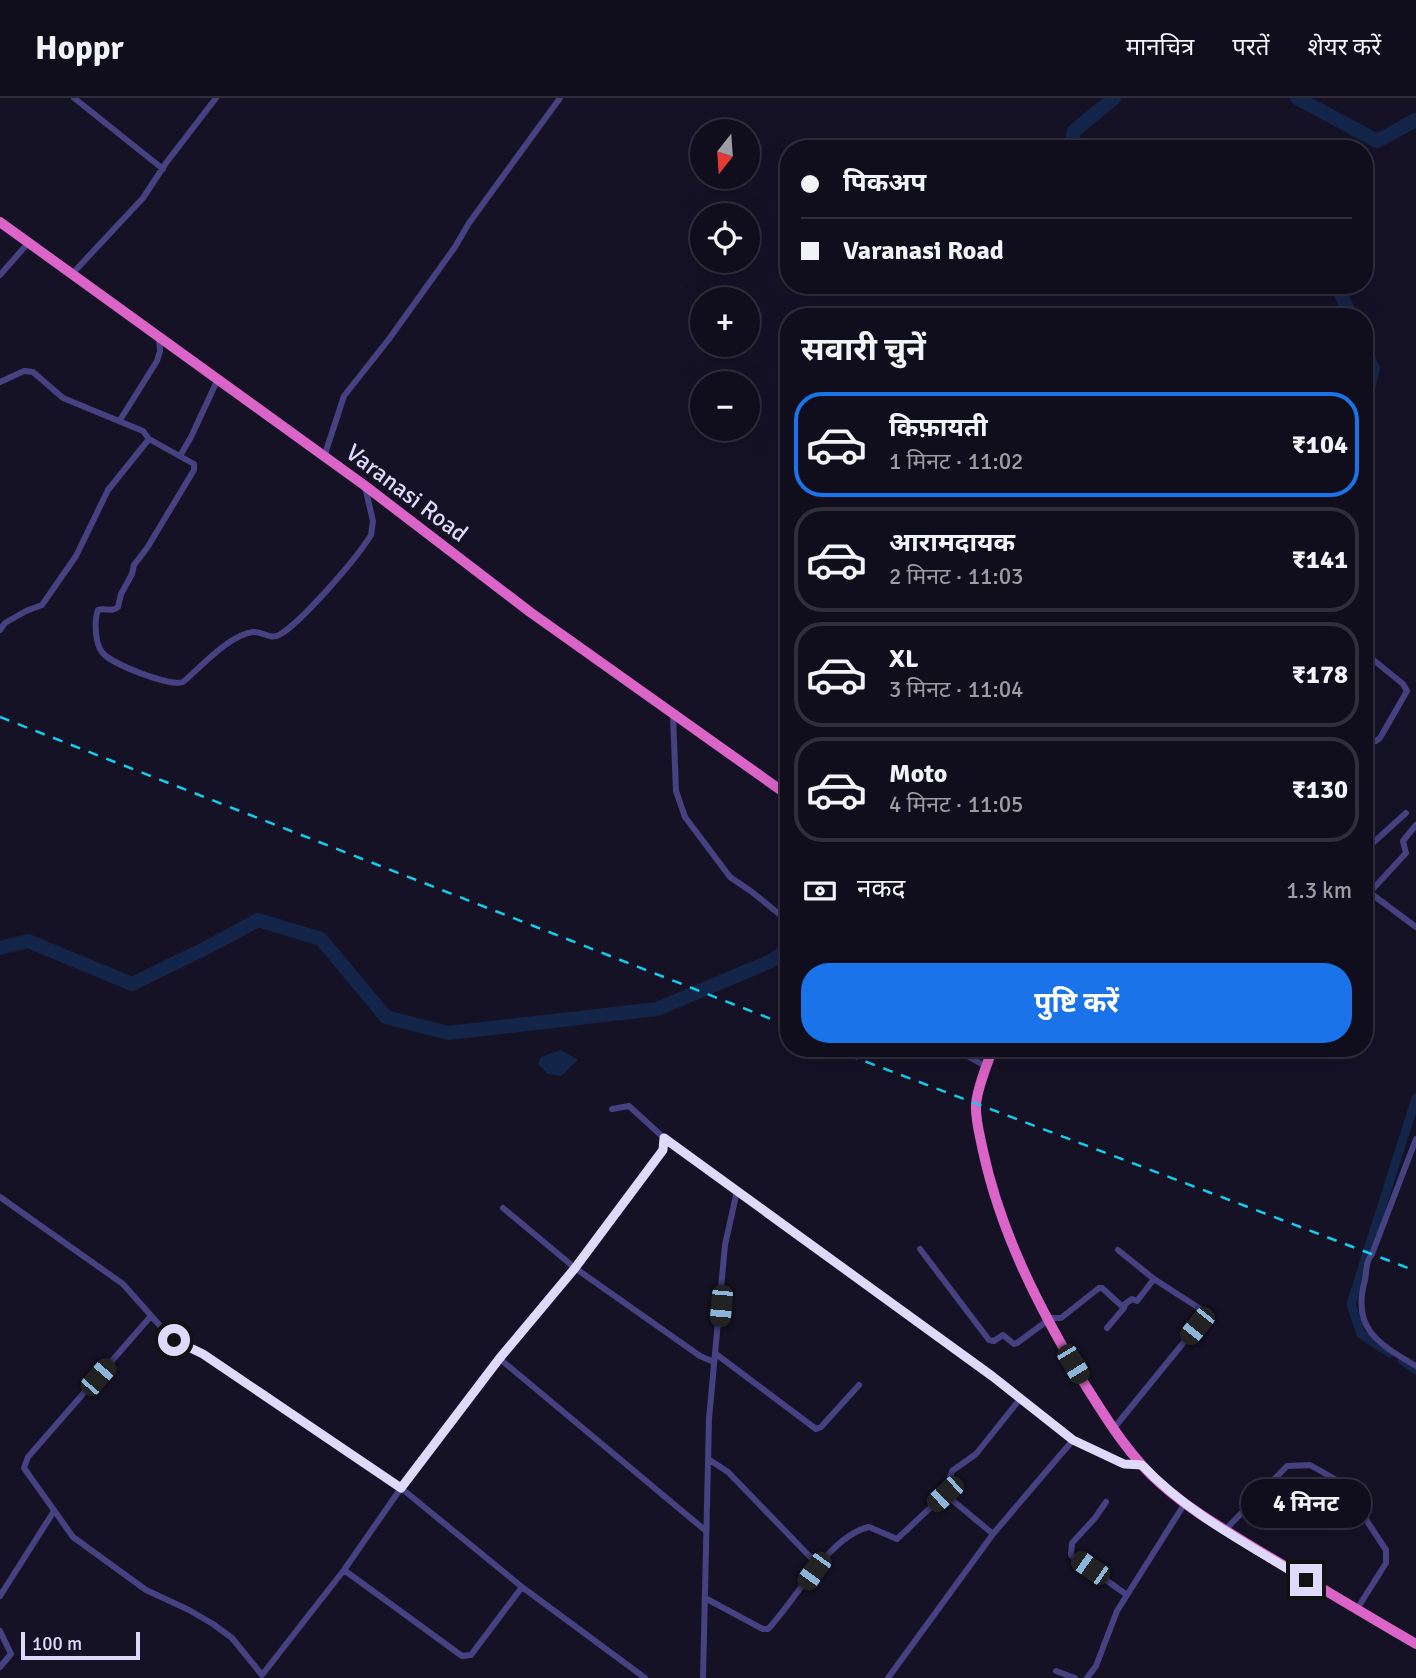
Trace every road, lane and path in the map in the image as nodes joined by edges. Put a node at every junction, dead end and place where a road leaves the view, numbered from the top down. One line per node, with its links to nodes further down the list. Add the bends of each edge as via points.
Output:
1 (74, 98): 4 (street)
2 (216, 98): 4 (street)
3 (560, 98): 15 (street, via 389,340 346,391)
4 (163, 169): 7 (street, via 136,207)
5 (0, 222): 6 (highway, Varanasi Road)
6 (29, 242): 7 (highway, Varanasi Road); 8 (street)
7 (72, 274): 9 (highway, Varanasi Road)
8 (0, 275)
9 (159, 338): 10 (highway, Varanasi Road); 12 (street, via 157,361)
10 (217, 381): 14 (street); 15 (highway, Varanasi Road)
11 (0, 382): 12 (street, via 24,371 33,372 63,398)
12 (120, 420): 13 (street)
13 (149, 439): 14 (street); 17 (street, via 108,490 75,556 42,605)
14 (180, 456): 16 (street, via 194,464 194,470 134,565 118,607 102,608 96,617 103,654 171,683 183,682 239,636 279,634 311,606 371,536 373,521)
15 (324, 457): 16 (highway, Varanasi Road)
16 (364, 485): 21 (highway, Varanasi Road, via 530,612)
17 (0, 630)
18 (1373, 660): 19 (street)
19 (1407, 690): 20 (street); 22 (street, via 1380,738)
20 (1416, 695)
21 (673, 712): 23 (highway, Varanasi Road); 29 (street, via 681,810 730,877)
22 (1373, 741)
23 (780, 789)
24 (1406, 813): 26 (street)
25 (1416, 825): 27 (street, via 1403,841 1406,853)
26 (1373, 843)
27 (1373, 884)
28 (1373, 895): 30 (street)
29 (780, 916)
30 (1416, 927)
31 (969, 1057): 33 (street)
32 (990, 1057): 33 (highway)
33 (987, 1067): 46 (highway, via 976,1102 991,1183)
34 (612, 1109): 35 (street, via 629,1106)
35 (664, 1138): 37 (street); 42 (street, via 663,1150)
36 (1416, 1139): 51 (street, via 1367,1261 1362,1299 1370,1334)
37 (737, 1191): 48 (street, via 725,1245); 53 (street)
38 (0, 1196): 45 (street, via 123,1284)
39 (503, 1208): 42 (street)
40 (920, 1250): 46 (street, via 989,1340 1003,1335 1017,1343)
41 (1118, 1250): 43 (street)
42 (575, 1268): 49 (street); 50 (street)
43 (1154, 1279): 44 (street, via 1137,1301 1132,1299); 54 (street, via 1202,1314)
44 (1124, 1308): 46 (street, via 1099,1288 1061,1318); 47 (street)
45 (151, 1316): 58 (street, via 174,1340 203,1354); 62 (street, via 26,1462 27,1475)
46 (1046, 1320): 54 (highway)
47 (1107, 1328)
48 (716, 1354): 50 (street); 52 (street, via 816,1429)
49 (499, 1359): 58 (street); 64 (street)
50 (714, 1362): 56 (street)
51 (1416, 1366)
52 (859, 1385)
53 (1020, 1399): 55 (street); 59 (street, via 976,1454 952,1471)
54 (1114, 1428): 57 (highway)
55 (1073, 1440): 57 (street, via 1124,1464); 65 (street)
56 (708, 1459): 64 (street); 66 (street, via 727,1472)
57 (1142, 1465): 61 (highway)
58 (401, 1488): 67 (street); 68 (street)
59 (945, 1494): 65 (street); 66 (street, via 897,1539 873,1528 863,1529)
60 (1106, 1502): 69 (street, via 1072,1543 1071,1555)
61 (1185, 1503): 63 (highway); 69 (street)
62 (54, 1511): 70 (street); 77 (street, via 73,1537 107,1563 232,1638)
63 (1225, 1530): 72 (highway); 72 (street, via 1287,1466 1310,1465 1342,1483 1387,1557)
64 (706, 1531): 71 (street)
65 (993, 1534): 80 (street)
66 (818, 1565): 71 (street, via 768,1629)
67 (344, 1570): 68 (street, via 461,1656 471,1655); 77 (street)
68 (522, 1587): 78 (street)
69 (1127, 1595): 82 (street)
70 (0, 1596)
71 (705, 1598): 79 (street)
72 (1357, 1609): 74 (highway)
73 (0, 1631): 75 (street, via 11,1654)
74 (1416, 1644)
75 (0, 1667)
76 (1056, 1671): 81 (street)
77 (263, 1676)
78 (645, 1678)
79 (703, 1678)
80 (888, 1678)
81 (1075, 1678)
82 (1087, 1678)

